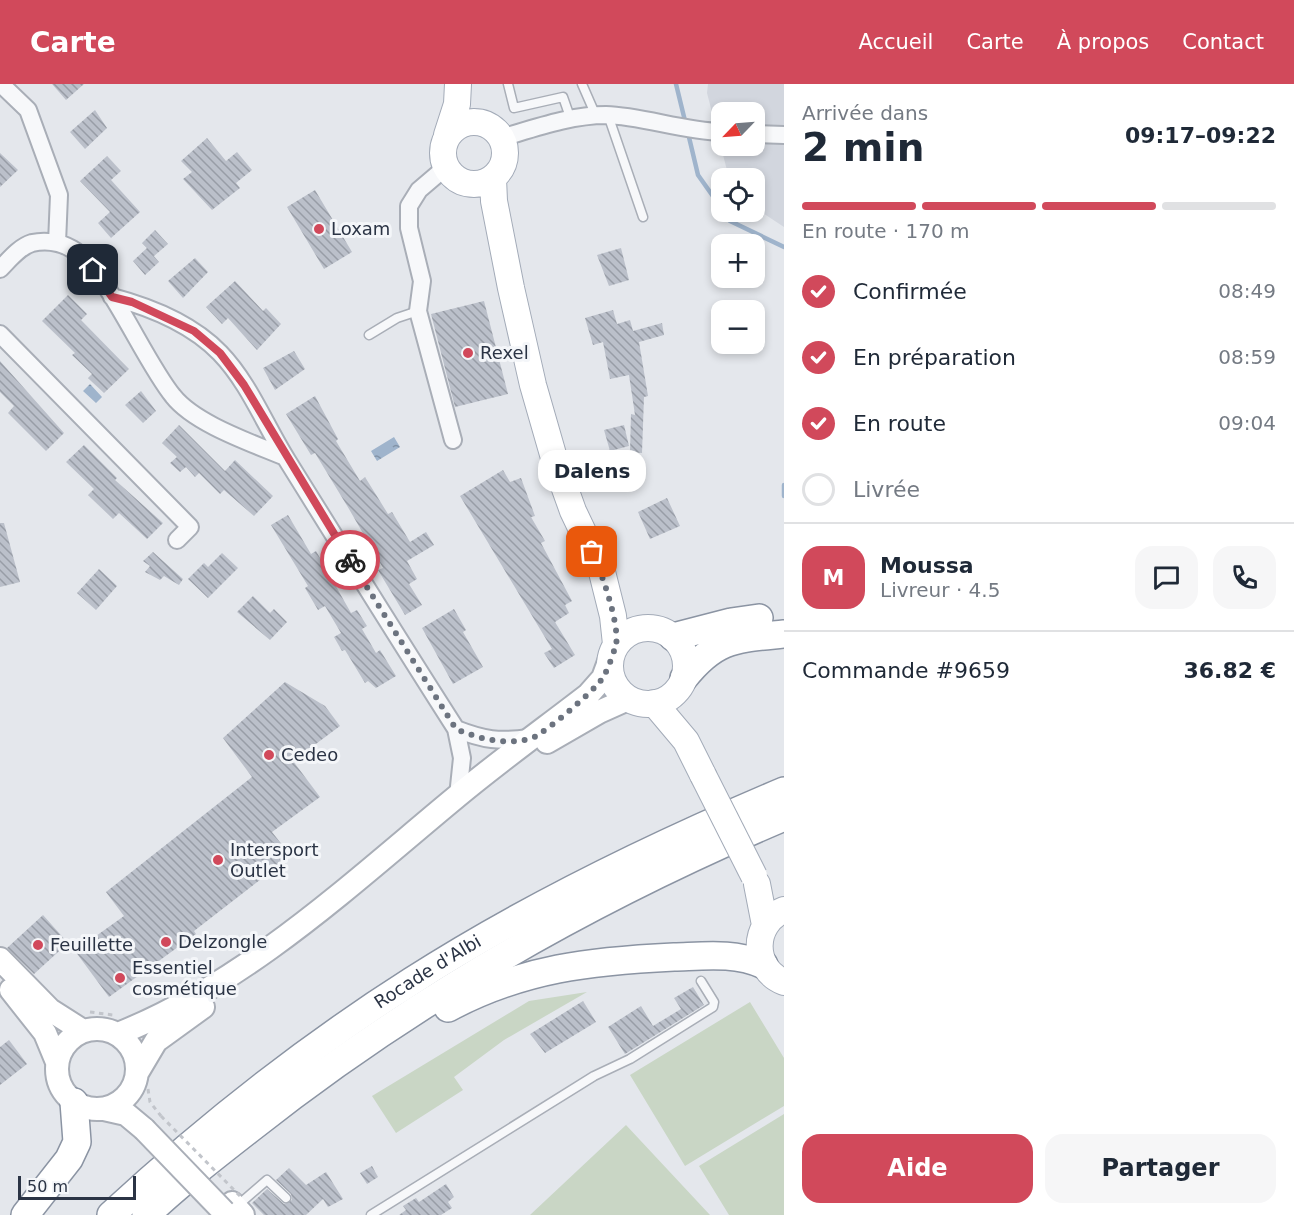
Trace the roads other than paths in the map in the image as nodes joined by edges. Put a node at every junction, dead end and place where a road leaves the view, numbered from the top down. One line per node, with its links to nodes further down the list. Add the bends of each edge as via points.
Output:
1 (2, 84): 16 (street, via 28,110 59,195)
2 (458, 84): 11 (main road, via 457,104)
3 (464, 84): 8 (main road, via 476,109)
4 (508, 84): 7 (lane, via 513,108 563,97)
5 (582, 84): 6 (lane)
6 (602, 116): 7 (street); 9 (street); 15 (lane)
7 (571, 120): 8 (street)
8 (495, 131): 11 (main road, via 477,121 466,122); 14 (main road, via 504,161)
9 (711, 132)
10 (765, 134): 12 (street)
11 (447, 135): 13 (main road, via 442,157)
12 (784, 135)
13 (453, 174): 14 (main road, via 477,184); 18 (main road, via 482,214); 20 (street, via 419,190 409,206 409,228 422,281)
14 (493, 178): 18 (main road)
15 (643, 217)
16 (57, 243): 17 (street, via 29,244); 19 (street, via 73,249)
17 (0, 269)
18 (511, 288): 26 (main road, via 554,458 573,511)
19 (112, 297): 24 (street, via 174,398 217,429); 24 (street, via 132,302 194,331 220,353 244,385)
20 (418, 311): 22 (lane); 23 (street)
21 (0, 334): 25 (street, via 190,527)
22 (369, 335)
23 (453, 440)
24 (285, 457): 34 (street)
25 (177, 540)
26 (602, 572): 28 (main road); 30 (main road, via 613,616)
27 (784, 616): 28 (highway)
28 (660, 632): 30 (main road, via 636,629 624,635); 31 (main road, via 683,651 686,660)
29 (784, 634): 31 (highway, via 739,638 721,645 700,657)
30 (613, 651): 32 (main road, via 611,677); 35 (main road, via 603,678 588,695)
31 (682, 682): 33 (main road, via 664,700); 36 (main road)
32 (628, 699): 33 (main road); 53 (main road, via 555,736 519,762 301,938 156,1041)
33 (654, 703): 36 (main road)
34 (456, 729): 35 (street, via 483,740); 39 (street, via 462,758)
35 (533, 738): 39 (main road)
36 (686, 741): 42 (main road, bridge)
37 (784, 778): 40 (highway, via 764,788)
38 (784, 791): 40 (highway, Rocade d'Albi)
39 (458, 796): 50 (main road, via 349,887 189,1002)
40 (746, 808): 61 (highway, Rocade d'Albi, via 570,891 413,980 287,1068 191,1143)
41 (784, 817): 54 (highway, Rocade d'Albi, via 667,868 546,930 391,1025)
42 (755, 880): 43 (main road); 44 (main road)
43 (784, 901)
44 (775, 917): 46 (main road, via 759,942)
45 (0, 959): 51 (main road, via 60,1018)
46 (764, 965): 49 (main road); 54 (highway, via 731,955 587,962 544,970 475,993 332,1082)
47 (0, 979): 52 (main road, via 45,1033)
48 (701, 981): 63 (lane, via 714,1002 713,1007)
49 (784, 982)
50 (117, 1025): 51 (main road); 53 (main road, via 133,1050)
51 (83, 1030): 52 (main road, via 62,1048)
52 (57, 1062): 55 (main road, via 59,1085)
53 (135, 1079): 56 (main road, via 122,1101); 57 (main road, via 139,1106)
54 (298, 1090): 62 (highway, Rocade d'Albi)
55 (74, 1102): 56 (main road, via 94,1110); 60 (highway, via 77,1142 69,1159)
56 (104, 1109): 57 (main road)
57 (153, 1122): 59 (main road)
58 (286, 1198): 59 (lane, via 267,1180)
59 (234, 1208)
60 (25, 1215)
61 (111, 1215)
62 (146, 1215)
63 (371, 1215)

